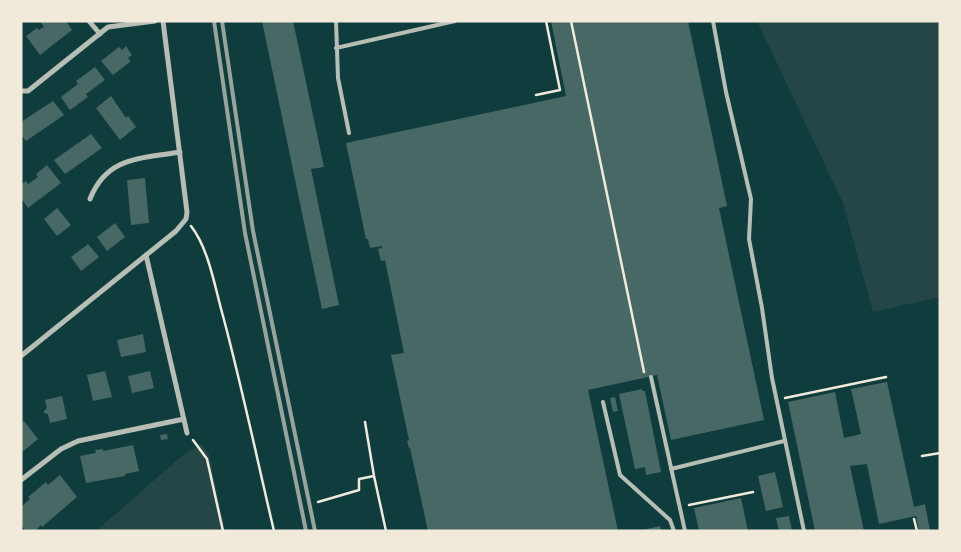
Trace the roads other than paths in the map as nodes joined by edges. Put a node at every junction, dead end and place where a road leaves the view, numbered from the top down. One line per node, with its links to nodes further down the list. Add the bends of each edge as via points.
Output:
1 (89, 21): 7 (street)
2 (154, 21): 7 (street, via 108,28)
3 (162, 21): 11 (street)
4 (336, 21): 8 (lane)
5 (455, 21): 8 (lane)
6 (713, 21): 19 (lane, via 751,199 748,239)
7 (100, 34): 9 (street, via 28,90)
8 (336, 48): 10 (lane, via 338,78)
9 (21, 91)
10 (349, 133)
11 (180, 152): 12 (street, via 116,166 99,181); 13 (street, via 186,219)
12 (90, 198)
13 (146, 255): 14 (street); 17 (street)
14 (21, 356)
15 (652, 376): 20 (lane)
16 (603, 402): 22 (lane, via 620,475 670,520)
17 (184, 420): 18 (street); 21 (street, via 78,440 61,448)
18 (187, 433)
19 (784, 441): 20 (lane); 24 (lane)
20 (671, 468): 23 (lane)
21 (21, 480)
22 (674, 531)
23 (684, 531)
24 (804, 531)

